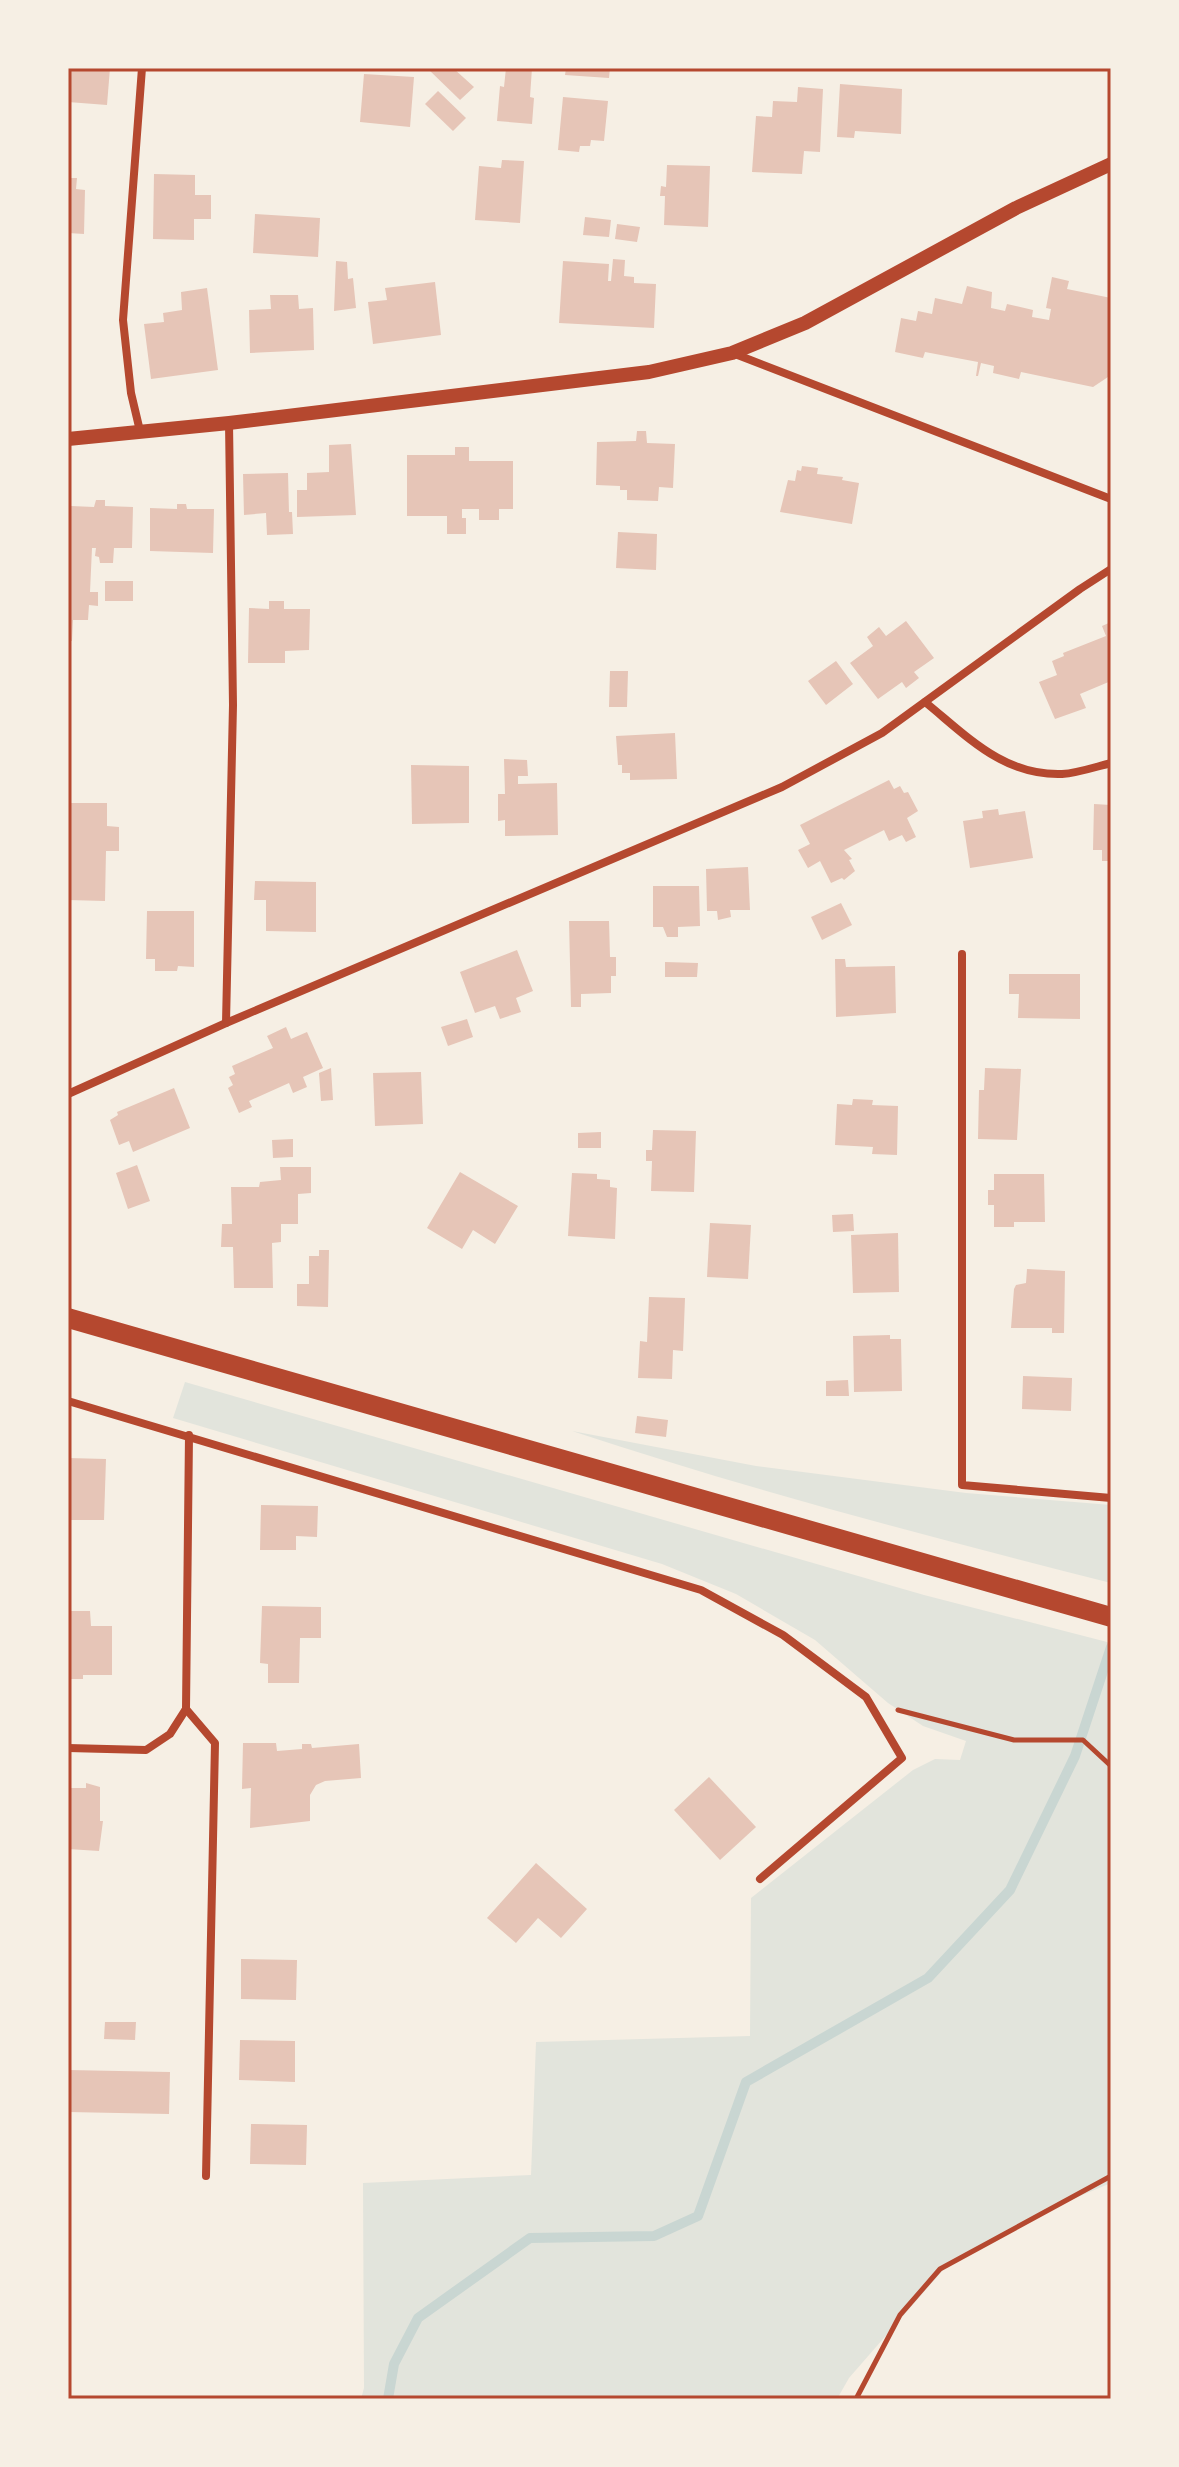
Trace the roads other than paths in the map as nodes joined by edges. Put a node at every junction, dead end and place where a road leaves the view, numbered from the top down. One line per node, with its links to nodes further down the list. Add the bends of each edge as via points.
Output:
1 (142, 68): 5 (street, via 123,320)
2 (1111, 164): 3 (street, via 1016,208 805,323)
3 (732, 353): 4 (street, via 649,372); 7 (street)
4 (229, 423): 5 (street); 12 (street, via 233,705)
5 (140, 431): 6 (street)
6 (68, 439)
7 (1111, 499)
8 (1111, 569): 9 (street)
9 (925, 702): 10 (street, via 992,757 1032,772 1064,774); 12 (street, via 882,733 782,787)
10 (1111, 763)
11 (962, 954): 17 (street, via 962,1485)
12 (226, 1023): 13 (street)
13 (68, 1094)
14 (68, 1318): 18 (main road)
15 (68, 1401): 16 (street)
16 (189, 1435): 19 (street); 21 (street, via 701,1590 783,1635 866,1697 902,1758)
17 (1111, 1498)
18 (1103, 1615)
19 (186, 1709): 20 (street, via 170,1734 146,1750); 22 (street, via 215,1743)
20 (68, 1748)
21 (760, 1879)
22 (206, 2176)

